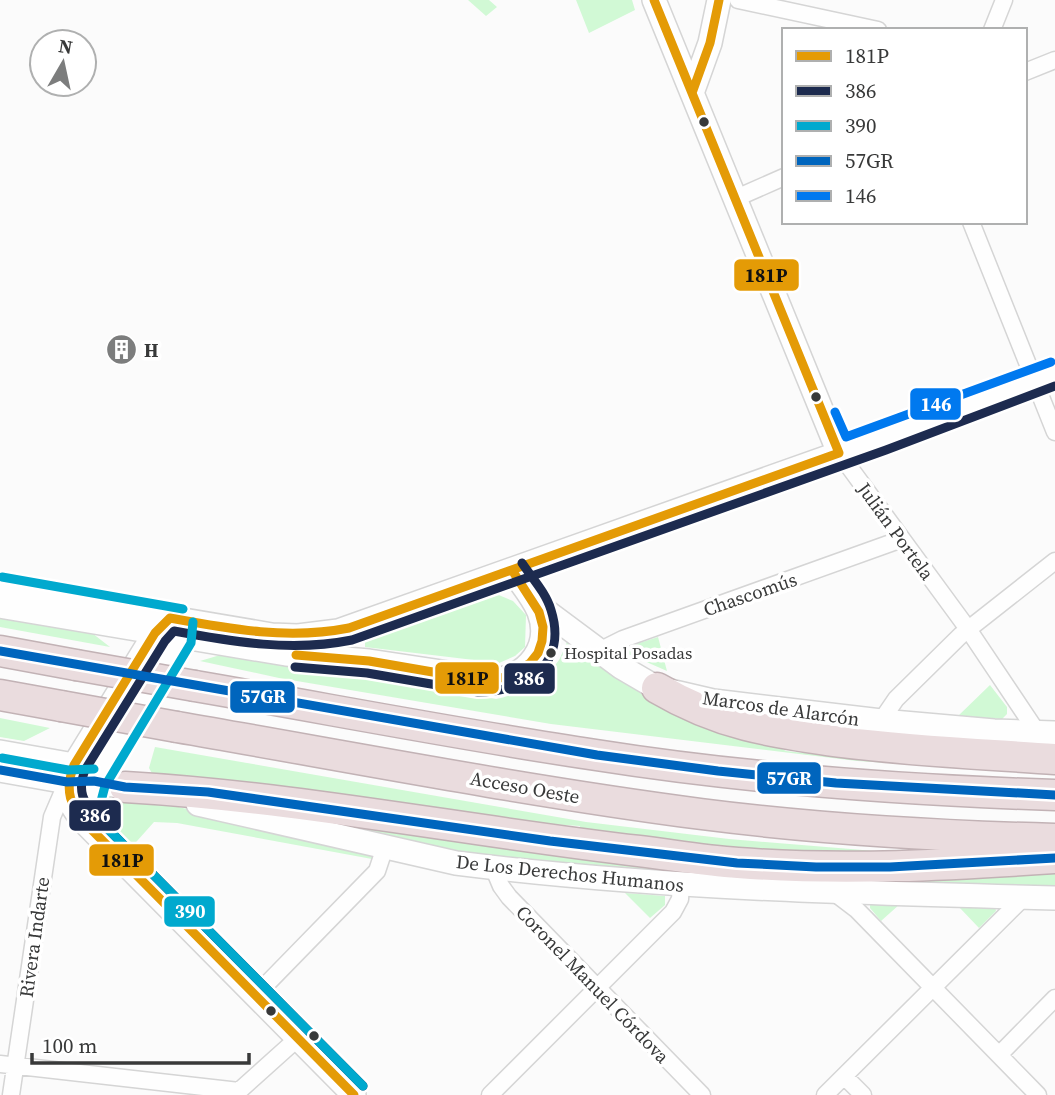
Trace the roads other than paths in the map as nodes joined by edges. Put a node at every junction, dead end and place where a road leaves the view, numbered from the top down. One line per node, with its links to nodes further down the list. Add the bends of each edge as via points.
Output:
1 (654, 0): 9 (main road, Julián Portela)
2 (719, 0): 9 (main road)
3 (738, 0): 5 (street)
4 (1004, 0): 6 (street)
5 (869, 28)
6 (993, 28)
7 (1055, 60): 8 (street)
8 (1027, 71)
9 (692, 93): 11 (main road, Julián Portela)
10 (782, 178): 11 (street)
11 (734, 199): 15 (main road, Julián Portela)
12 (972, 224): 13 (street)
13 (1044, 377): 14 (street); 15 (main road, Marcos de Alarcón)
14 (1055, 432)
15 (839, 453): 16 (street, Julián Portela); 18 (main road, Marcos de Alarcón)
16 (902, 539): 23 (street, Julián Portela); 25 (street, Chascomús)
17 (1055, 561): 23 (street)
18 (512, 570): 20 (main road, Marcos de Alarcón); 22 (main road, Marcos de Alarcón, via 338,631 284,636)
19 (0, 589): 22 (main road, Marcos de Alarcón)
20 (534, 603): 22 (main road, Marcos de Alarcón, via 543,628 537,656 520,672 495,680 369,660 286,654); 25 (main road, Marcos de Alarcón)
21 (0, 606): 22 (main road, Marcos de Alarcón)
22 (172, 628): 33 (main road); 34 (main road)
23 (968, 629): 28 (street, via 896,699); 29 (street, Julián Portela)
24 (0, 651): 36 (highway, bridge, via 597,755 850,784)
25 (599, 651): 26 (main road, Marcos de Alarcón)
26 (657, 688): 28 (main road, Marcos de Alarcón, via 713,701); 31 (highway, via 691,707 767,732 888,748)
27 (0, 695): 38 (highway, Acceso Oeste, bridge, via 599,800 882,831)
28 (881, 721): 29 (main road, Marcos de Alarcón)
29 (1046, 732)
30 (0, 752): 33 (main road, De Los Derechos Humanos)
31 (1055, 759)
32 (0, 770): 33 (main road, De Los Derechos Humanos)
33 (70, 773): 34 (main road, De Los Derechos Humanos); 37 (main road, via 73,806); 52 (street, Rivera Indarte, via 52,817)
34 (94, 781): 35 (main road, De Los Derechos Humanos); 37 (main road)
35 (125, 787): 39 (main road, De Los Derechos Humanos); 40 (highway, via 208,792 737,863 890,867)
36 (1055, 795)
37 (88, 826): 48 (main road)
38 (1055, 839)
39 (382, 847): 41 (main road, De Los Derechos Humanos); 48 (street, via 377,871)
40 (1055, 858)
41 (493, 867): 42 (main road, De Los Derechos Humanos); 47 (street, Coronel Manuel Córdova, via 509,897)
42 (681, 884): 43 (main road, De Los Derechos Humanos); 47 (street, via 673,912)
43 (832, 891): 44 (main road, De Los Derechos Humanos); 46 (street, via 857,910)
44 (1024, 897): 45 (main road, De Los Derechos Humanos); 46 (street)
45 (1055, 898)
46 (933, 988): 51 (street); 53 (street)
47 (598, 989): 57 (street); 58 (street, Coronel Manuel Córdova)
48 (256, 995): 50 (main road)
49 (1055, 998): 51 (street)
50 (298, 1038): 54 (street); 56 (main road)
51 (999, 1055): 61 (street)
52 (8, 1065): 54 (street); 55 (street, Rivera Indarte)
53 (844, 1076): 59 (street); 60 (street)
54 (239, 1093)
55 (11, 1095)
56 (354, 1095)
57 (490, 1095)
58 (702, 1095)
59 (825, 1095)
60 (863, 1095)
61 (1038, 1095)

